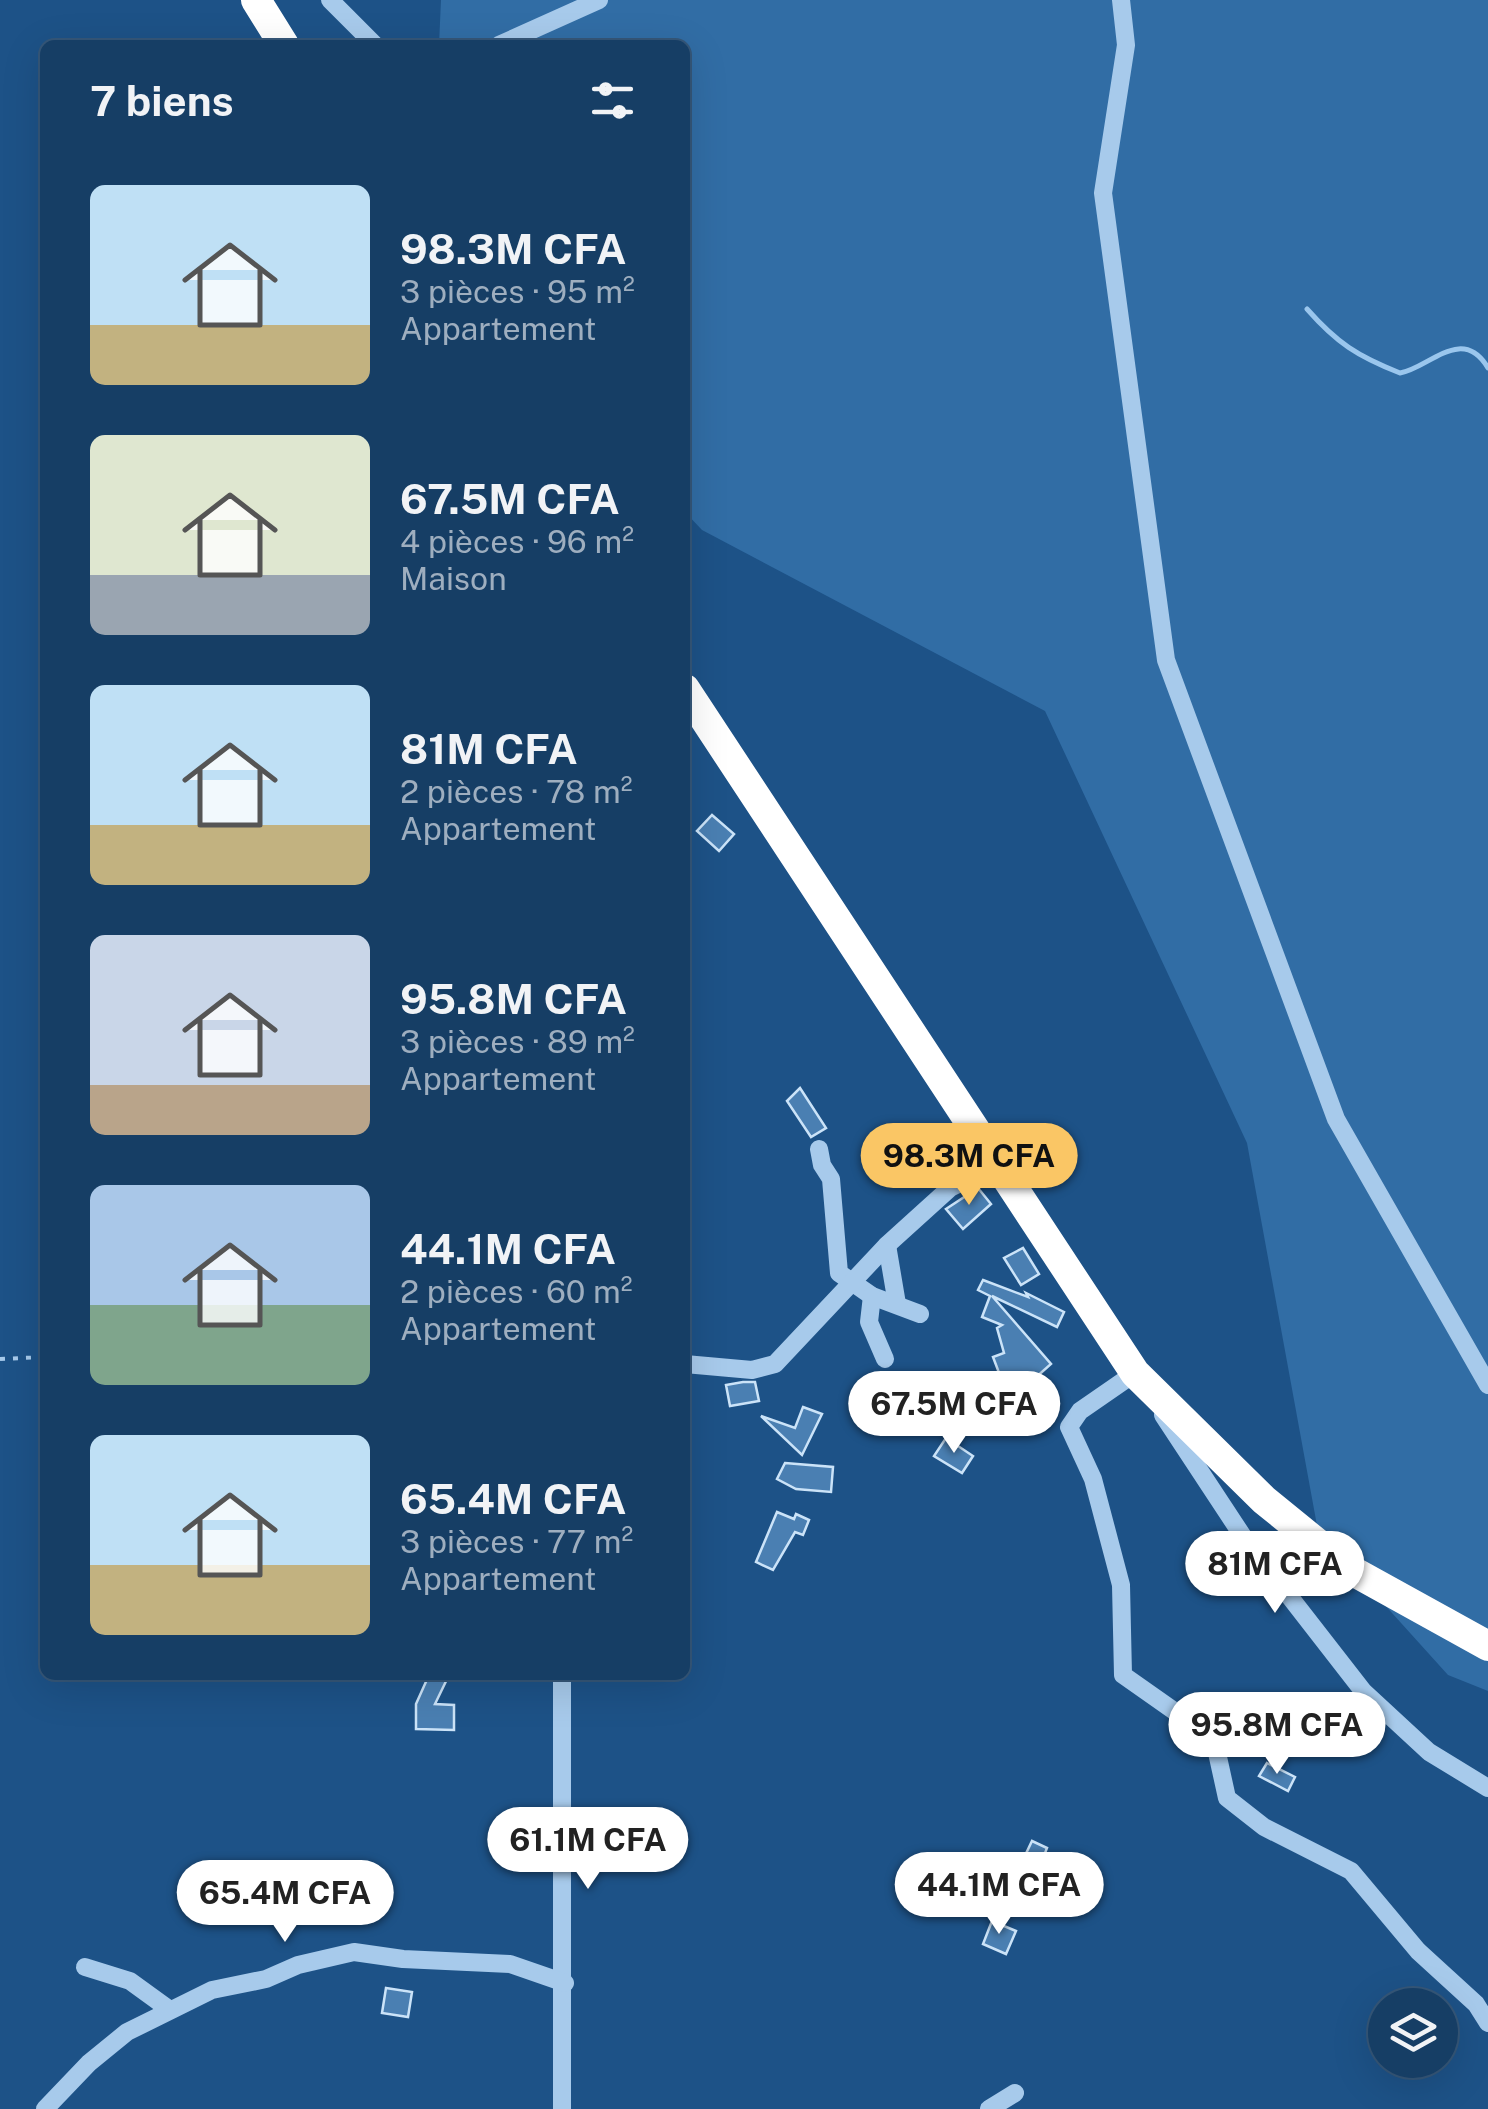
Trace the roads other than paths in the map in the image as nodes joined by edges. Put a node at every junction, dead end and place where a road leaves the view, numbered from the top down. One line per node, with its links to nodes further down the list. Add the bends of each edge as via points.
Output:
1 (256, 0): 5 (highway)
2 (330, 0): 6 (street)
3 (599, 0): 7 (street)
4 (1121, 0): 19 (street, via 1126,45 1103,194 1166,660 1336,1119)
5 (281, 40)
6 (370, 40)
7 (510, 40)
8 (690, 697): 10 (highway)
9 (819, 1149): 12 (street, via 832,1180 840,1273)
10 (998, 1165): 11 (street, via 950,1188); 18 (highway)
11 (887, 1244): 12 (street); 14 (street)
12 (851, 1284): 13 (street); 17 (street, via 775,1364 752,1370)
13 (872, 1296): 14 (street); 16 (street, via 868,1322)
14 (897, 1304): 15 (street)
15 (920, 1314)
16 (884, 1360)
17 (690, 1364)
18 (1135, 1373): 20 (highway, via 1264,1500 1349,1568); 22 (street, via 1244,1538 1364,1690 1429,1752); 26 (street, via 1069,1427 1093,1480 1121,1585 1124,1676 1214,1739 1227,1798 1264,1827 1351,1871)
19 (1488, 1385)
20 (1488, 1646)
21 (562, 1680): 24 (street)
22 (1488, 1788)
23 (85, 1967): 25 (street, via 130,1981)
24 (565, 1983): 25 (street, via 510,1964 354,1952 212,1990); 29 (street)
25 (170, 2010): 28 (street, via 126,2032)
26 (1488, 2023)
27 (1015, 2093): 30 (street)
28 (45, 2109)
29 (562, 2109)
30 (989, 2109)

